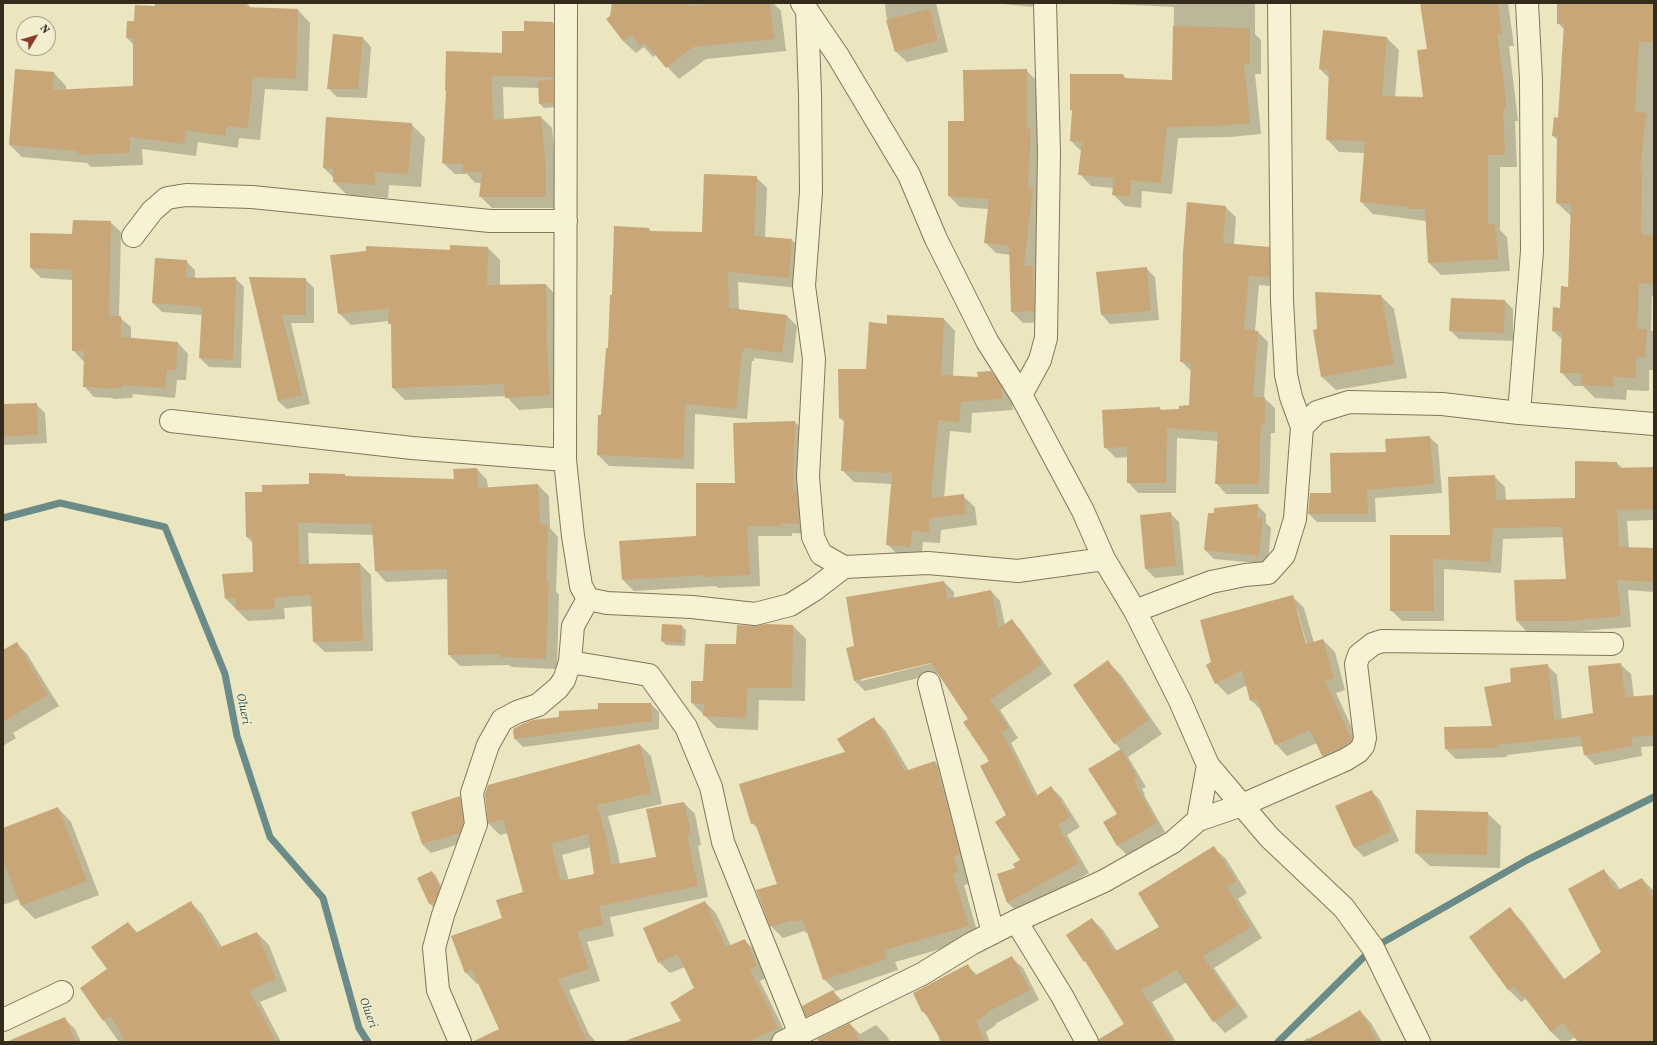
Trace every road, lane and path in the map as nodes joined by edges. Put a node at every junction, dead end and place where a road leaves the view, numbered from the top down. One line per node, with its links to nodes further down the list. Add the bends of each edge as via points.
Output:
1 (566, 3): 6 (street)
2 (1045, 3): 8 (street, via 1049,153 1046,338 1040,360)
3 (1279, 3): 12 (street, via 1282,300 1286,375)
4 (1527, 3): 9 (street, via 1532,252)
5 (805, 5): 8 (street, via 909,176 936,239 987,341); 15 (street, via 810,94 811,192 804,286 814,359 808,477 813,537 821,554)
6 (566, 221): 7 (street, via 490,221 252,197 186,195 167,198 152,211); 13 (street)
7 (133, 236)
8 (1021, 395): 14 (street, via 1083,511)
9 (1519, 413): 11 (street); 12 (street, via 1442,404 1349,402 1317,412)
10 (171, 421): 13 (street, via 412,448)
11 (1654, 424)
12 (1302, 427): 17 (street, via 1295,519 1284,555 1268,573 1211,582)
13 (565, 460): 16 (street, via 581,586)
14 (1104, 559): 15 (street, via 1018,571 928,563); 17 (street)
15 (844, 567): 16 (street, via 790,605 755,614 692,607 607,603)
16 (588, 599): 19 (street, via 572,626)
17 (1136, 611): 21 (street)
18 (1612, 644): 22 (street, via 1382,641 1373,644 1360,655 1356,664 1364,719 1363,746 1345,760)
19 (570, 662): 28 (street, via 648,675 686,727 711,787 723,842); 29 (street, via 564,680 558,688 538,705 502,720 488,745 472,793 476,824 443,915 434,948 438,990)
20 (930, 683): 25 (street)
21 (1208, 765): 22 (street); 23 (street)
22 (1242, 805): 23 (street); 31 (street, via 1269,837 1344,908 1373,948)
23 (1198, 820): 24 (street, via 1173,842 1104,881)
24 (1016, 921): 25 (street); 30 (street)
25 (993, 933): 28 (street, via 922,974)
26 (62, 992): 27 (street)
27 (3, 1020)
28 (792, 1038)
29 (460, 1042)
30 (1087, 1042)
31 (1419, 1042)

